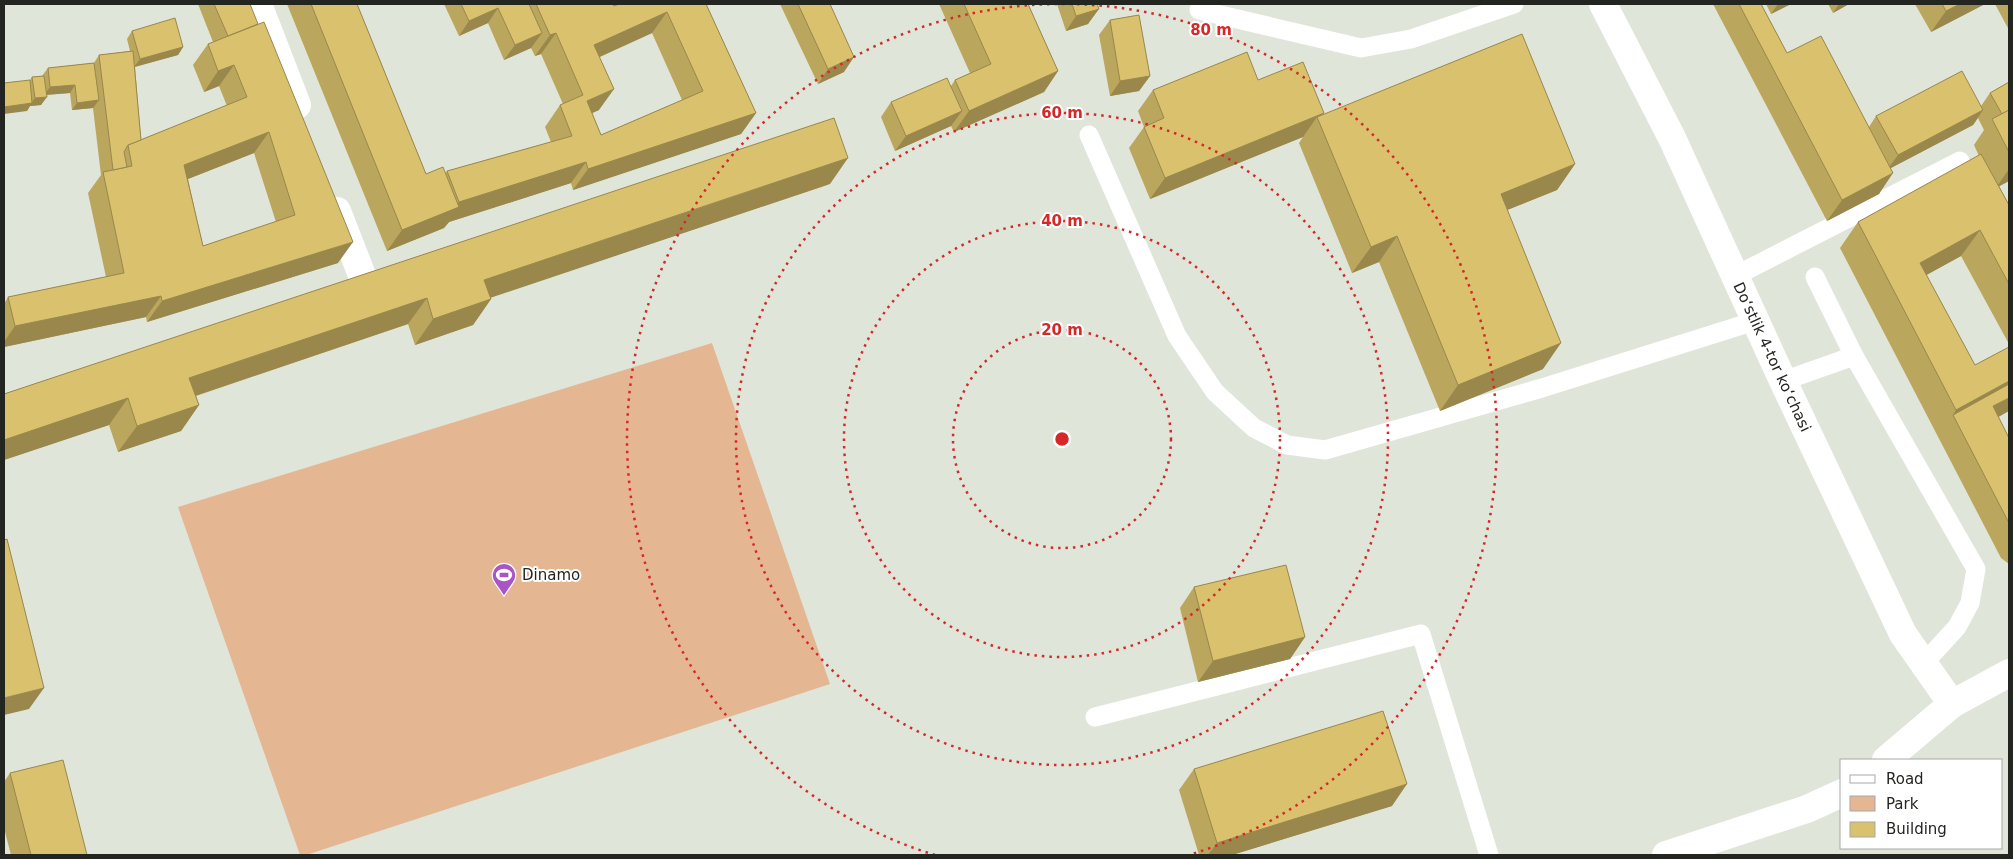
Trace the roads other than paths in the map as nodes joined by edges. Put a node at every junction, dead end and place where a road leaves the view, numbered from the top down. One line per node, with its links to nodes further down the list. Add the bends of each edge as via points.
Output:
1 (258, 4): 5 (street)
2 (1514, 4): 4 (lane, via 1411,39 1361,48)
3 (1603, 4): 9 (street, Doʻstlik 4-tor koʻchasi, via 1672,138)
4 (1199, 10)
5 (304, 125)
6 (1089, 135): 12 (lane, via 1177,336 1215,392 1254,428 1287,445 1326,450 1542,388)
7 (1960, 161): 9 (lane)
8 (330, 190): 11 (street, via 375,280)
9 (1735, 276): 12 (street, Doʻstlik 4-tor koʻchasi)
10 (1815, 277): 13 (lane)
11 (338, 292)
12 (1755, 321): 14 (street, Doʻstlik 4-tor koʻchasi)
13 (1854, 356): 14 (lane); 15 (lane, via 1976,569 1970,603 1957,627)
14 (1783, 381): 15 (street, Doʻstlik 4-tor koʻchasi, via 1903,634)
15 (1924, 663): 17 (street, Doʻstlik 4-tor koʻchasi)
16 (2009, 673): 17 (street)
17 (1952, 704): 19 (street)
18 (1095, 717): 21 (lane, via 1421,634)
19 (1887, 759)
20 (1840, 794): 22 (street, via 1807,809)
21 (1488, 855)
22 (1666, 855)

